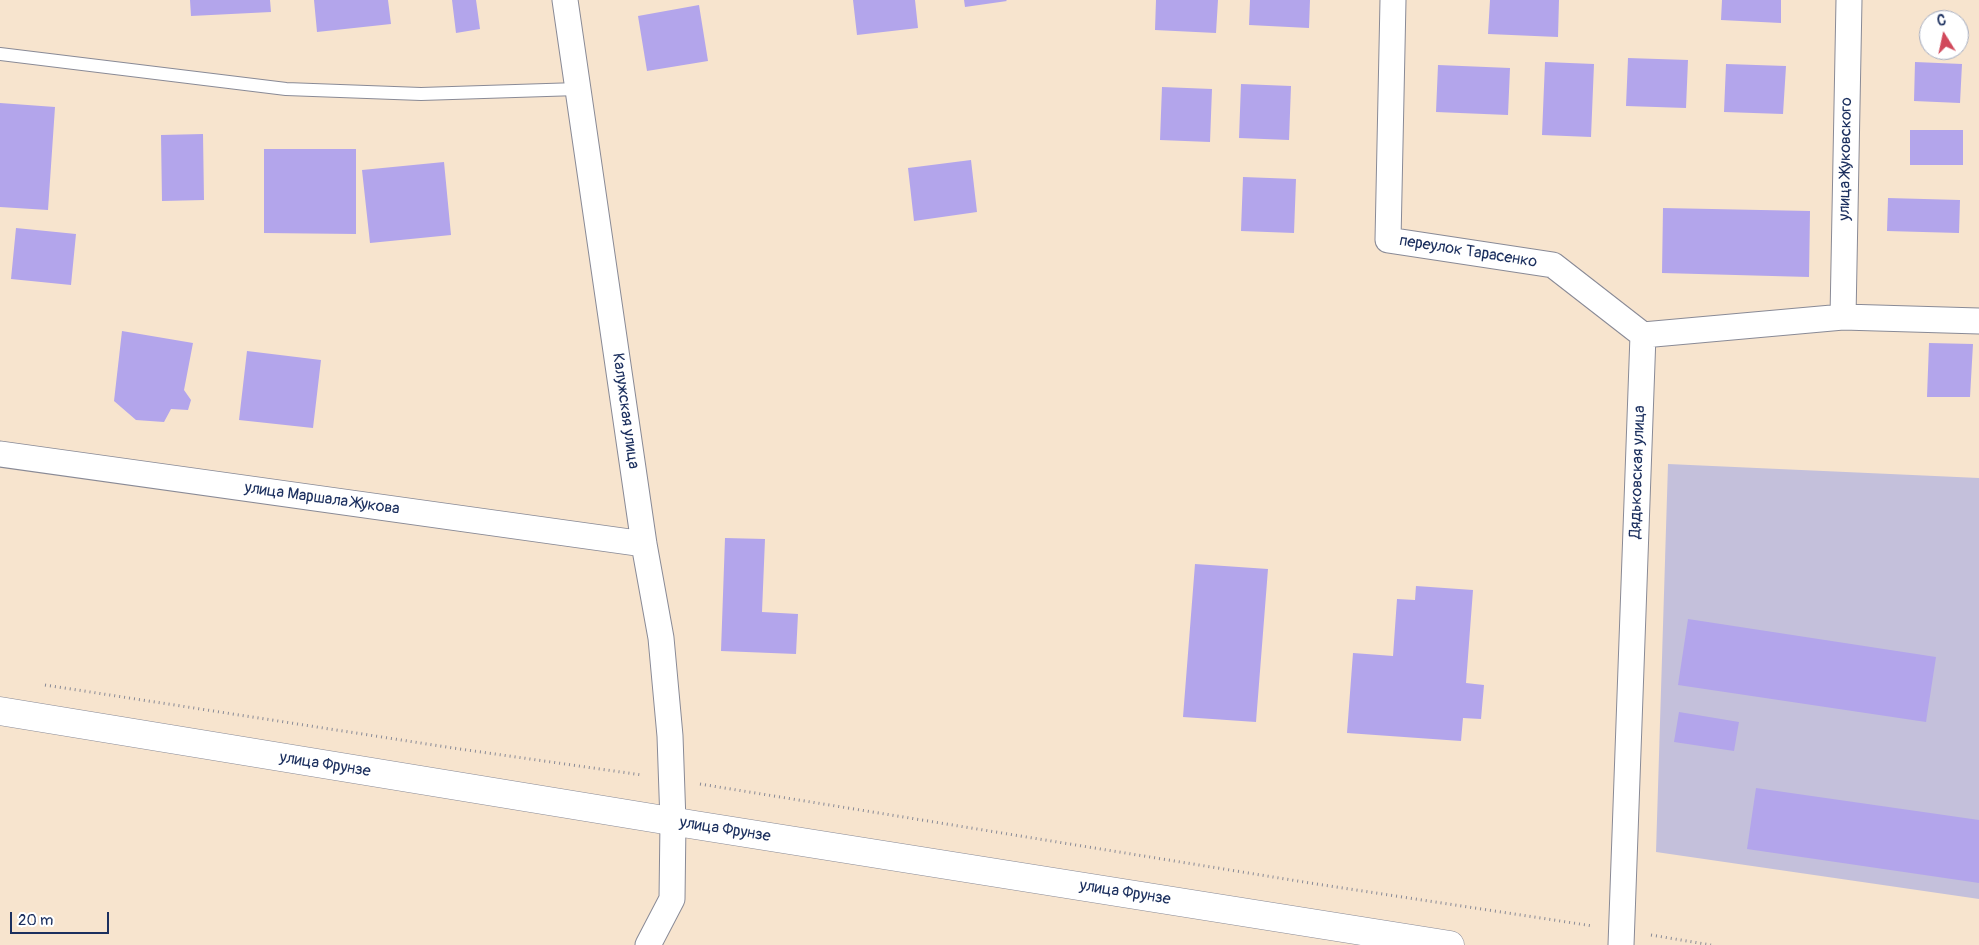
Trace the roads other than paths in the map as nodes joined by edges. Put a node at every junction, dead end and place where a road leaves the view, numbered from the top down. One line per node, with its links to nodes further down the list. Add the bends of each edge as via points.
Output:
1 (565, 0): 5 (street, Калужская улица)
2 (1394, 0): 8 (street, переулок Тарасенко, via 1388,240 1553,265)
3 (1849, 0): 6 (street, улица Жуковского)
4 (0, 54): 5 (lane, via 286,89 421,94)
5 (578, 89): 10 (street, Калужская улица)
6 (1843, 317): 7 (street); 8 (street)
7 (1979, 321)
8 (1643, 335): 13 (street, Дядьковская улица)
9 (0, 454): 10 (street, улица Маршала Жукова)
10 (644, 544): 12 (street, Калужская улица, via 661,638 670,736)
11 (0, 711): 12 (main road, улица Фрунзе)
12 (673, 822): 14 (street, Калужская улица, via 672,899); 15 (main road, улица Фрунзе)
13 (1621, 938)
14 (648, 945)
15 (1450, 945)

